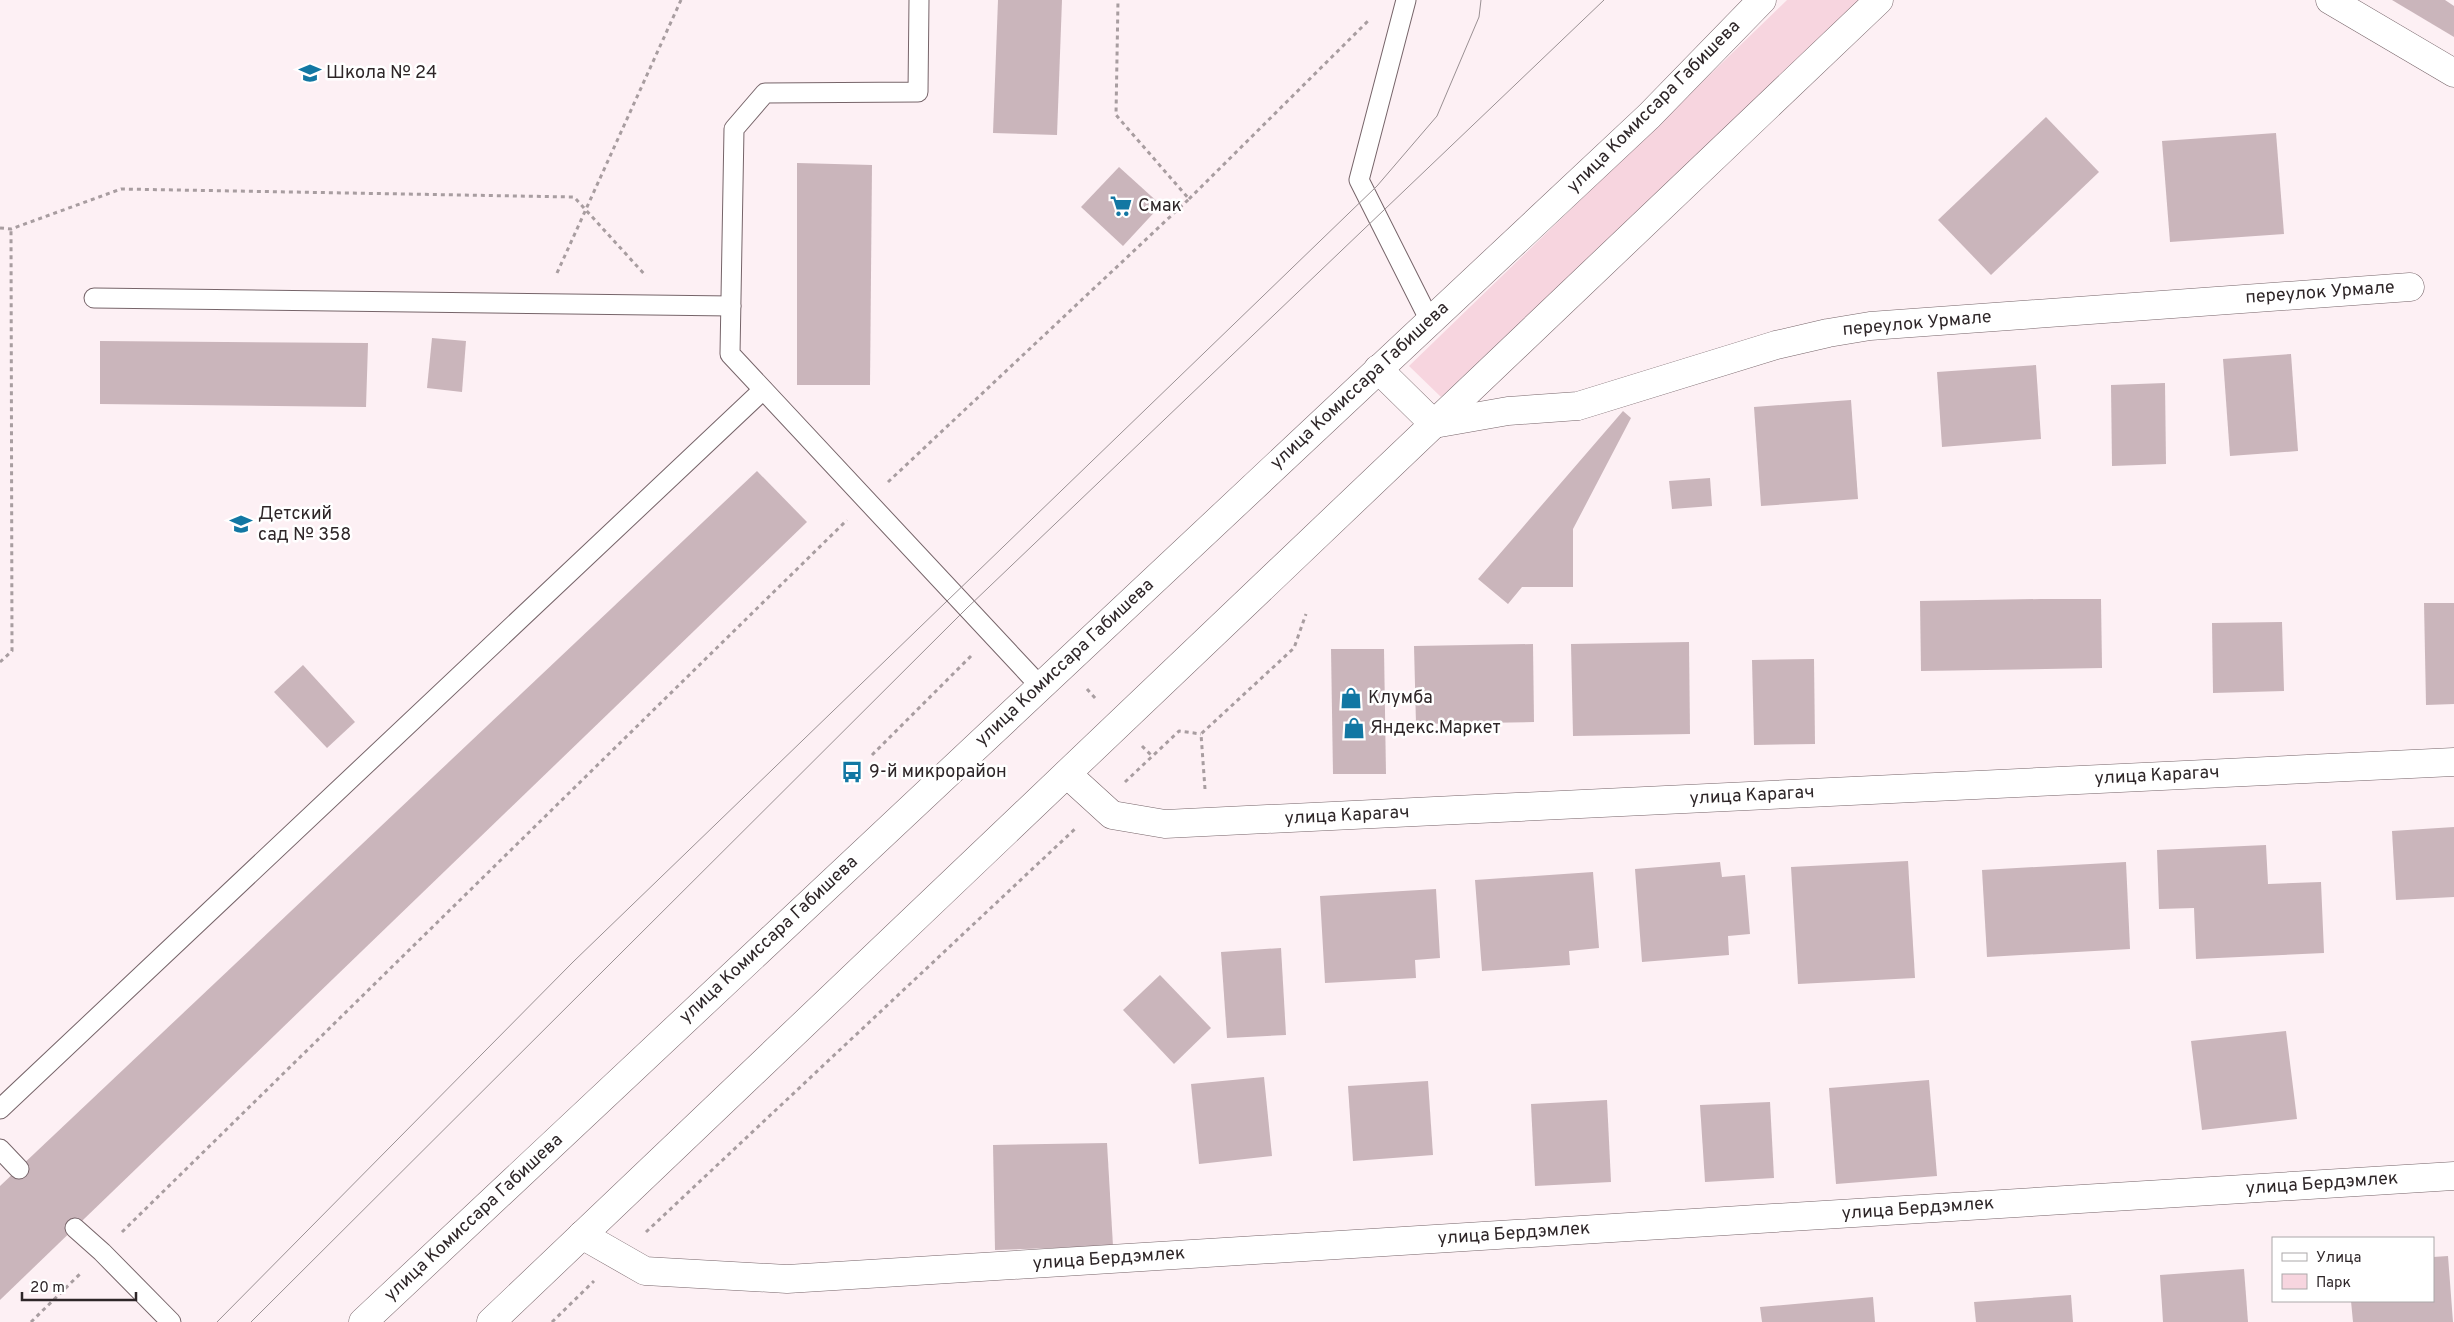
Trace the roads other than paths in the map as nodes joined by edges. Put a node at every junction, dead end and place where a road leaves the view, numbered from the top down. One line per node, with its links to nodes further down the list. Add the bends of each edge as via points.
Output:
1 (919, 0): 9 (lane, via 918,92 765,93 734,130)
2 (1406, 0): 10 (lane, via 1359,180)
3 (1762, 0): 10 (street, улица Комиссара Габишева, via 1649,116)
4 (1879, 0): 13 (street)
5 (2330, 0): 6 (street)
6 (2454, 73)
7 (2410, 286): 13 (street, переулок Урмале, via 1870,326 1776,345 1578,406 1508,411)
8 (94, 298): 9 (lane)
9 (731, 306): 12 (lane, via 730,354)
10 (1430, 321): 11 (street, улица Комиссара Габишева)
11 (1378, 369): 13 (street); 14 (street, улица Комиссара Габишева)
12 (763, 390): 14 (lane); 17 (lane)
13 (1434, 424): 16 (street)
14 (1040, 686): 24 (street, улица Комиссара Габишева)
15 (2454, 762): 16 (street, улица Карагач, via 1165,824 1112,815)
16 (1067, 774): 22 (street)
17 (0, 1109)
18 (0, 1149): 19 (lane)
19 (19, 1169)
20 (2454, 1176): 22 (street, улица Бердэмлек, via 787,1279 645,1271)
21 (75, 1228): 23 (lane)
22 (582, 1235): 25 (street)
23 (171, 1322)
24 (363, 1322)
25 (491, 1322)

